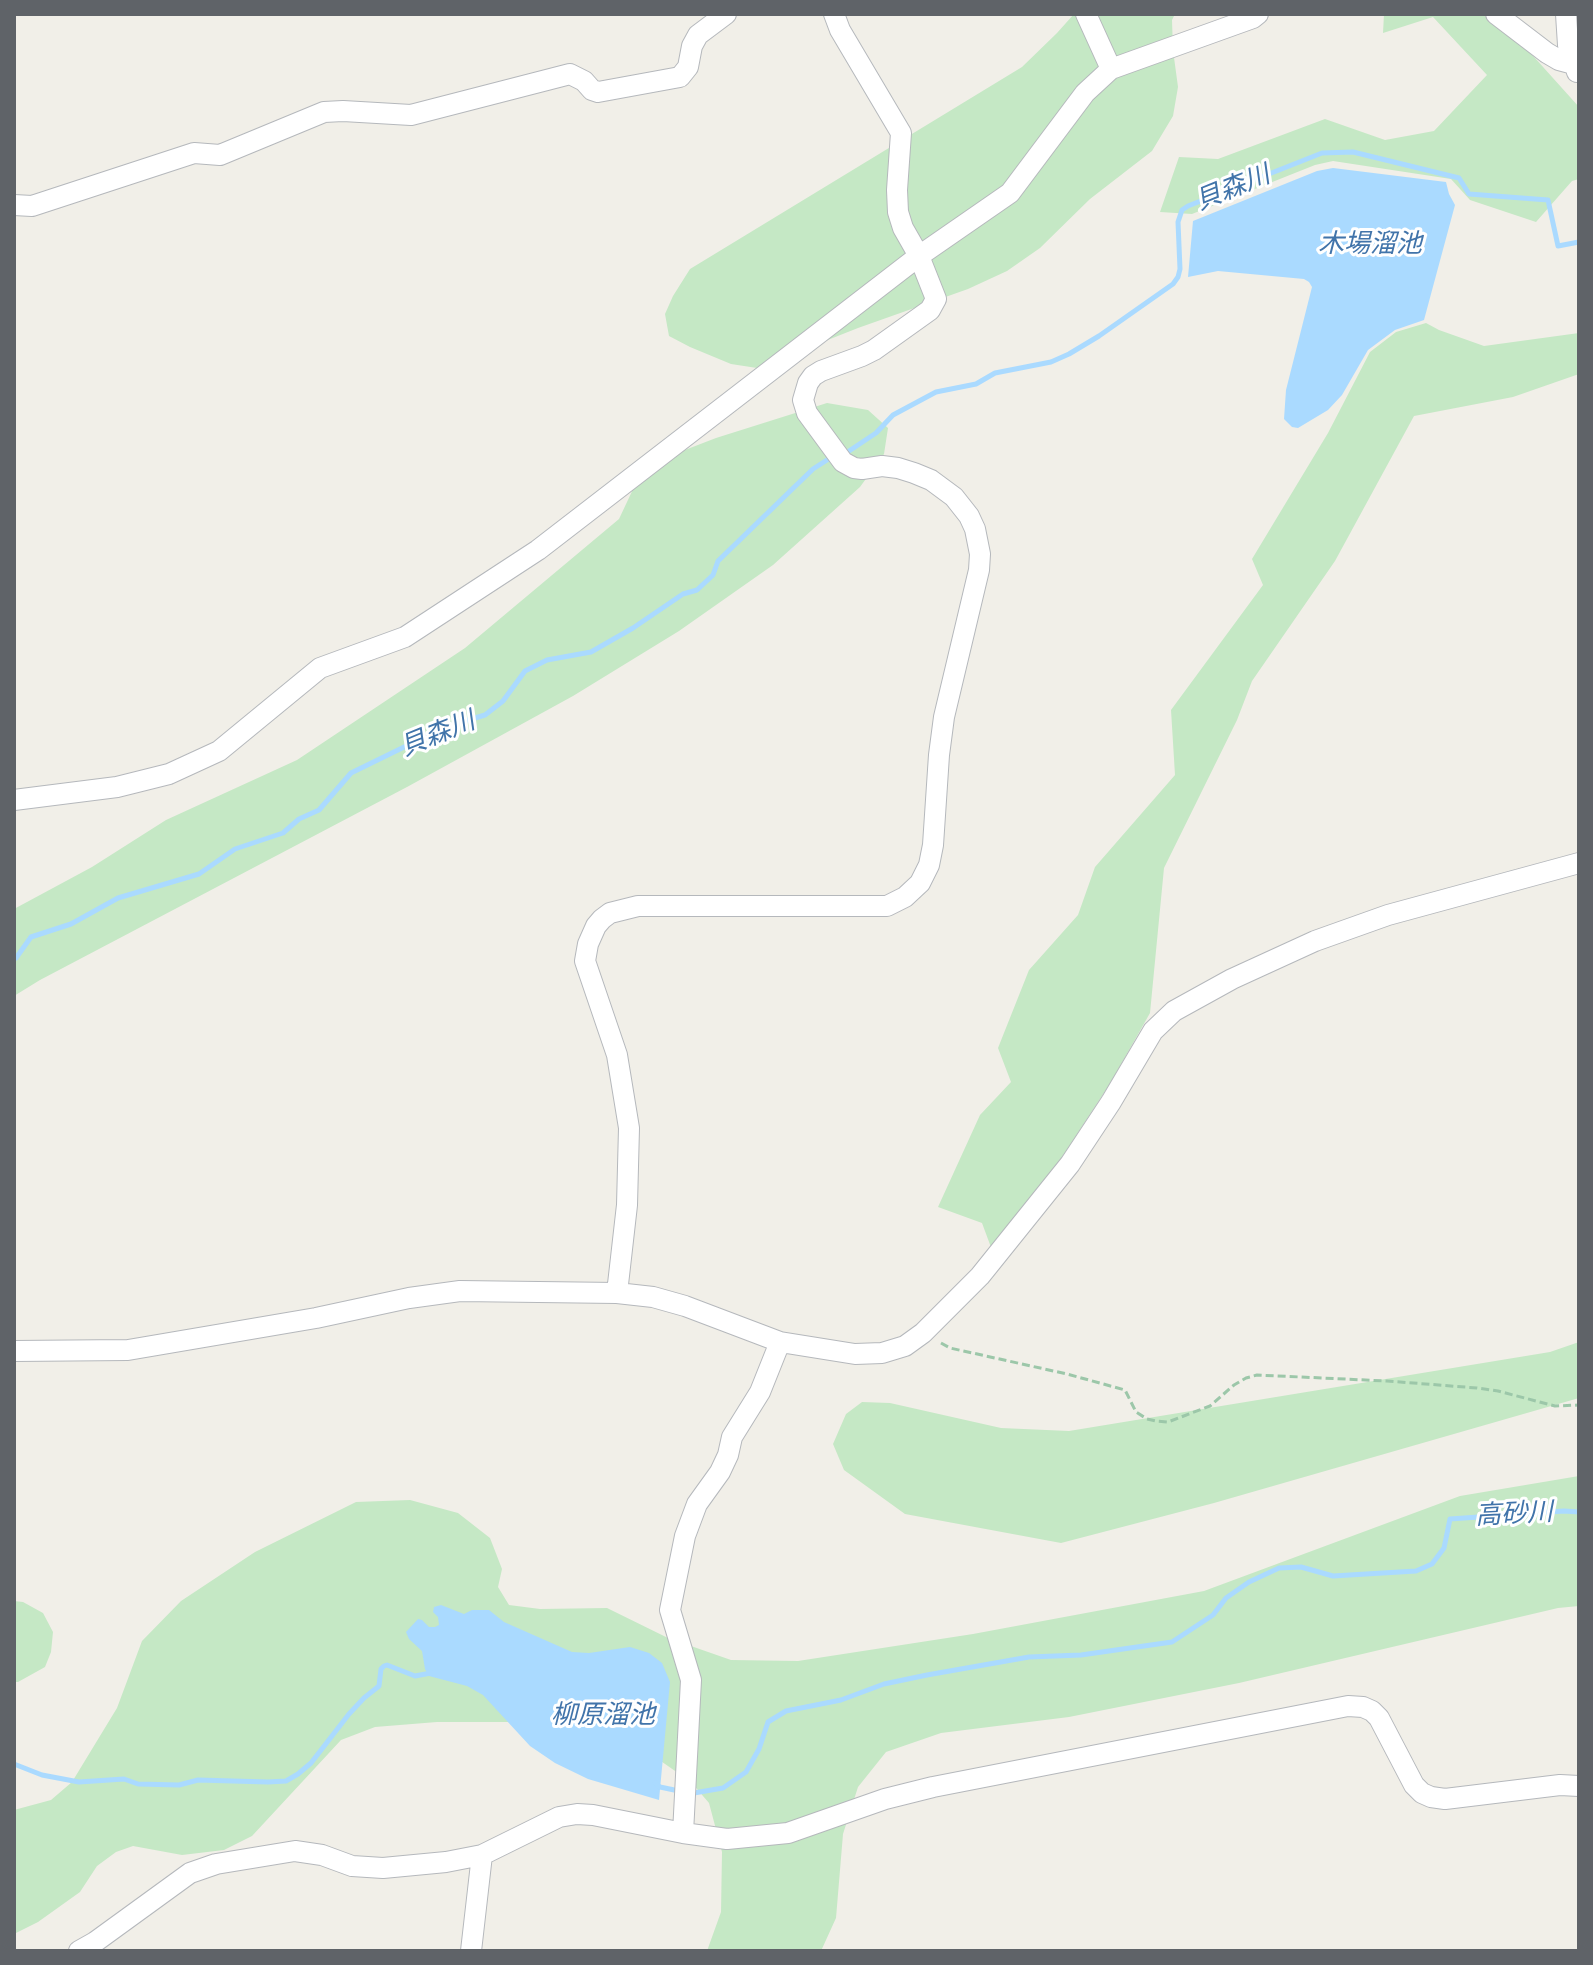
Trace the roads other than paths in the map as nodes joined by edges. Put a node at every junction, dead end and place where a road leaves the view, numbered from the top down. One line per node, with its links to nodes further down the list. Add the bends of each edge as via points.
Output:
1 (726, 14): 9 (street, via 698,35 680,77 598,92 570,74 411,115 324,112 220,155 194,153 32,206)
2 (834, 14): 10 (street, via 901,133 898,212)
3 (1086, 14): 7 (street)
4 (1258, 14): 7 (street)
5 (1496, 14): 8 (street)
6 (1566, 14): 8 (street)
7 (1111, 69): 10 (street, via 1085,93 1010,193)
8 (1576, 70)
9 (14, 205)
10 (919, 256): 11 (street, via 538,550 405,637 320,668 219,751 169,774 117,787); 13 (street, via 935,294 930,310 874,350 813,376 803,400 843,462 862,469 898,468 931,480 954,497 975,529 979,570 944,717 932,855 913,891 887,906 638,906 610,913 596,926 585,961 617,1055 629,1128)
11 (14, 800)
12 (1579, 863): 14 (street, via 1330,936 1174,1011 1153,1031 1070,1164 980,1276 923,1333 882,1353)
13 (617, 1293): 14 (street, via 685,1306); 15 (street, via 460,1291 128,1350)
14 (780, 1342): 17 (street, via 720,1472 697,1504 670,1610 691,1680)
15 (14, 1351)
16 (1579, 1786): 17 (street, via 1431,1797 1414,1785 1379,1718 1363,1707 1348,1706 933,1787 788,1833 727,1839)
17 (683, 1833): 18 (street, via 577,1814 559,1817)
18 (482, 1855): 19 (street, via 383,1868 295,1851 216,1864 190,1873); 20 (street)
19 (79, 1951)
20 (471, 1951)

